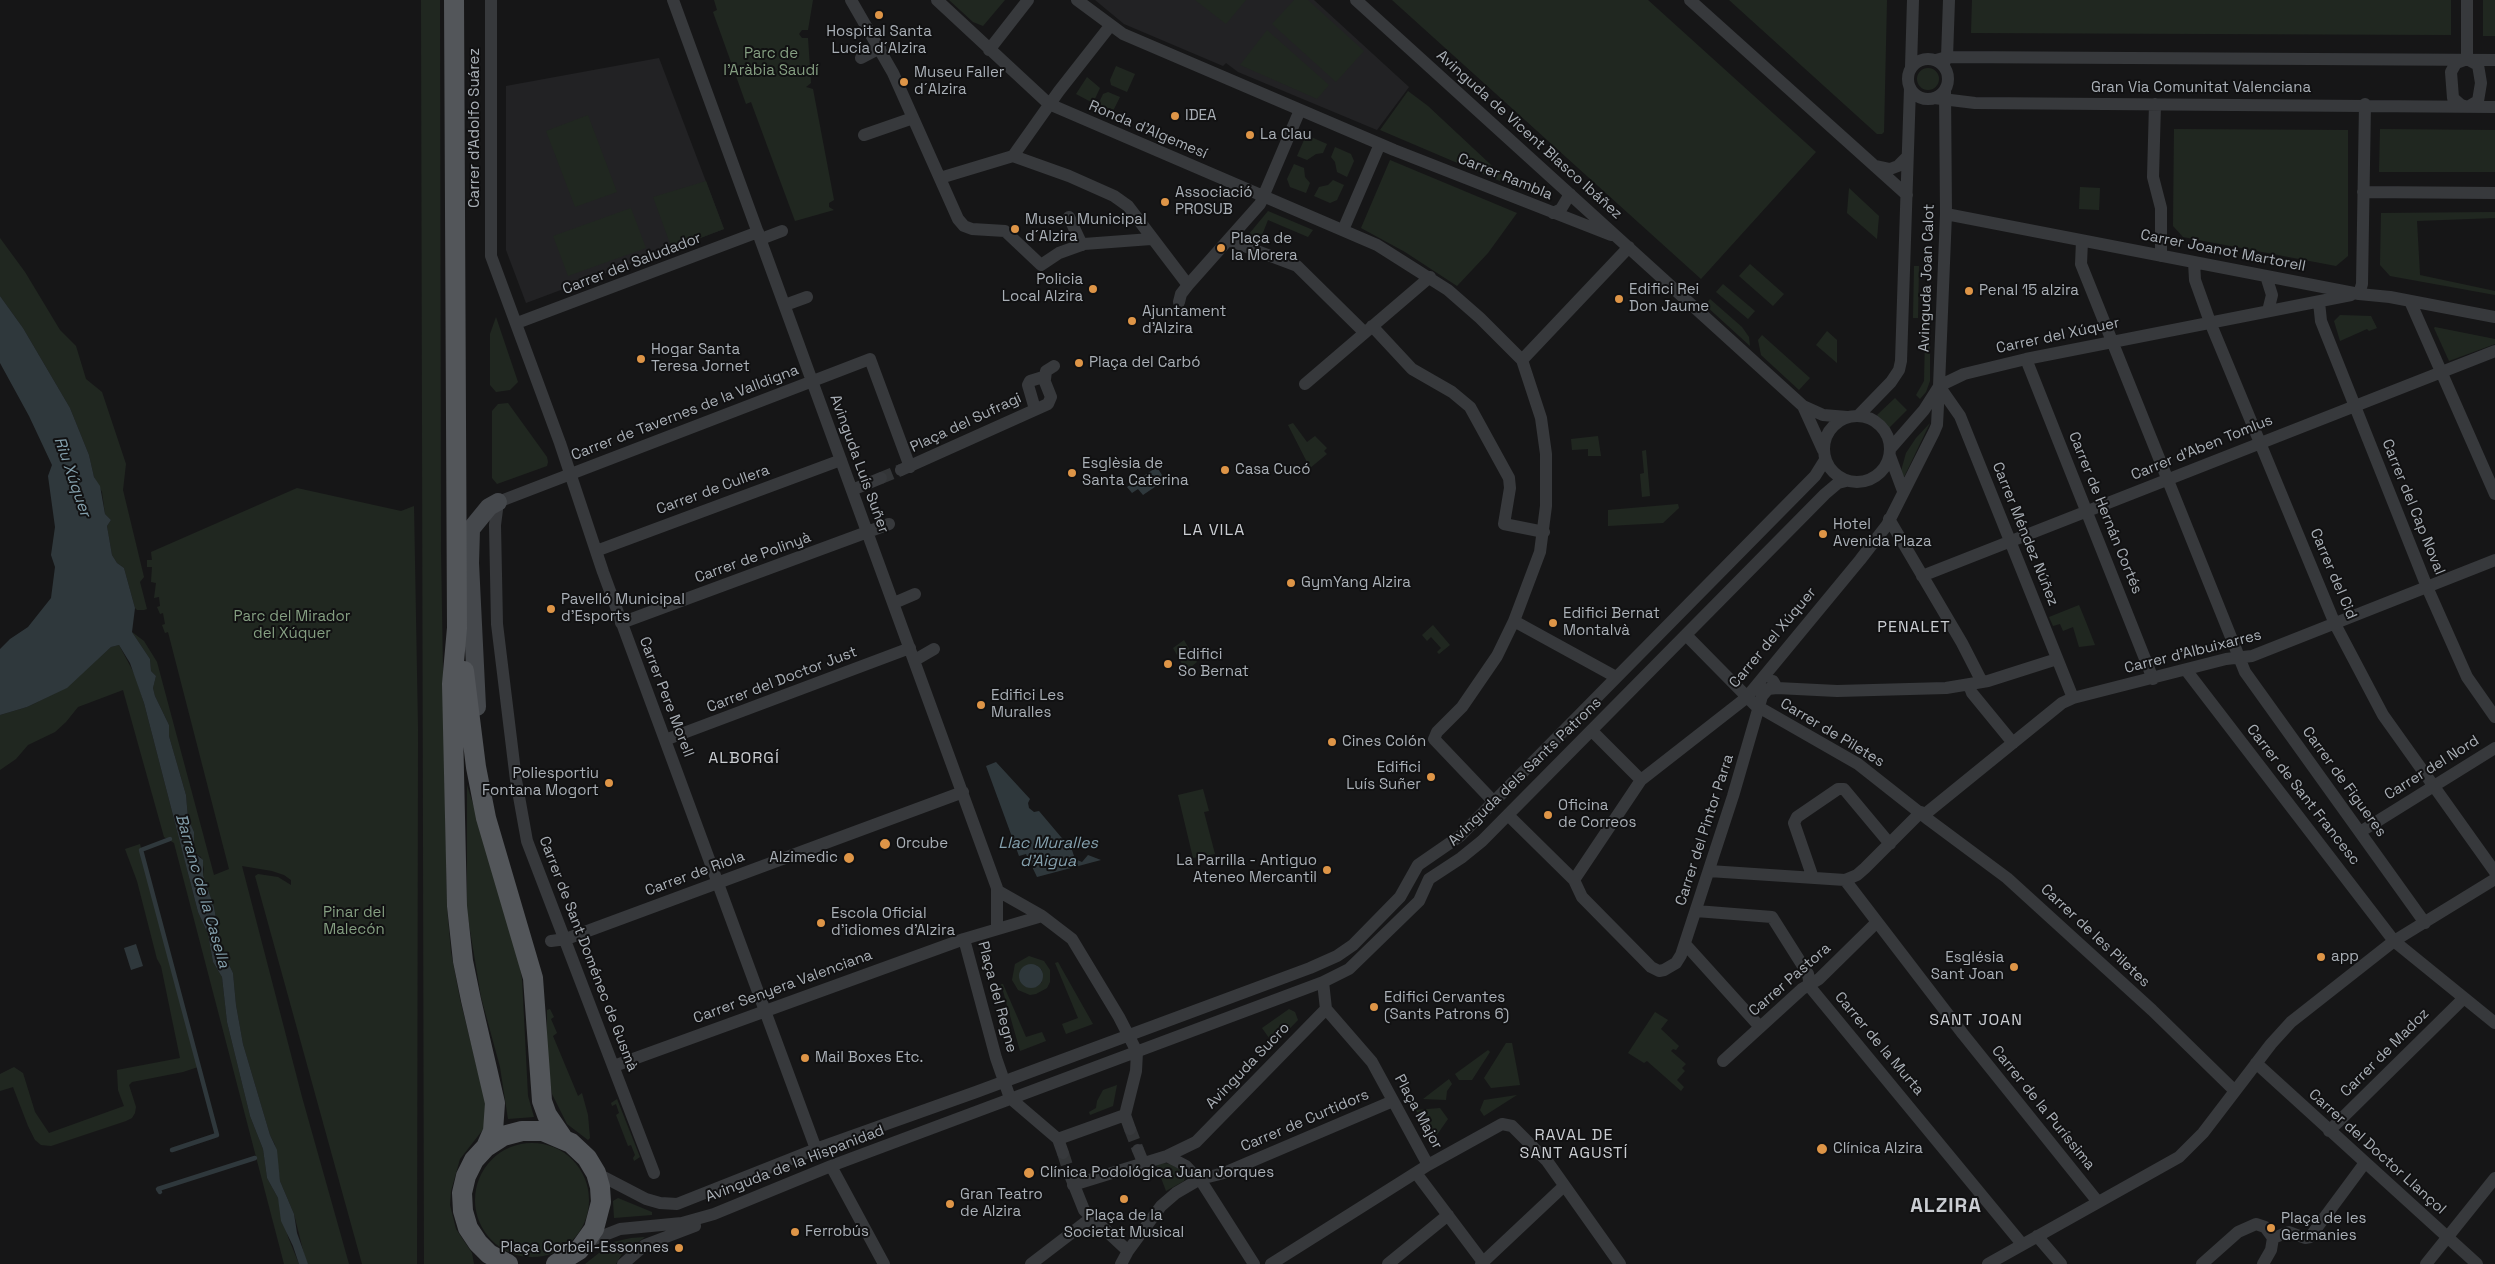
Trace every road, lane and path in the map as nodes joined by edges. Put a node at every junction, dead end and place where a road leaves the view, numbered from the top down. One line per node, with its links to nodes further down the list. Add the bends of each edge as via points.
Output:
1 (454, 0): 112 (main road)
2 (491, 0): 53 (street, Carrer d'Adolfo Suárez)
3 (673, 0): 46 (street, Avinguda Luís Suñer)
4 (851, 0): 14 (street)
5 (936, 0): 15 (street, Ronda d'Algemesí)
6 (1028, 0): 15 (street)
7 (1077, 0): 13 (street)
8 (1356, 0): 38 (street, Avinguda de Vicent Blasco Ibáñez)
9 (1690, 0): 34 (street)
10 (1913, 0): 20 (street)
11 (1949, 0): 17 (street)
12 (2467, 0): 18 (street)
13 (1110, 26): 23 (street); 28 (street)
14 (880, 48): 16 (street); 29 (street)
15 (989, 50): 23 (street, Ronda d'Algemesí)
16 (861, 58)
17 (1942, 60): 18 (street, Gran Via Comunitat Valenciana); 20 (street, via 1922,60); 22 (street, via 1948,77)
18 (2467, 60): 19 (street, Gran Via Comunitat Valenciana); 26 (street, via 2478,65 2481,83 2478,101); 26 (street, via 2456,64 2451,72 2451,81 2453,98)
19 (2495, 60)
20 (1911, 67): 21 (street)
21 (1910, 88): 22 (street, via 1920,98); 33 (street, Avinguda Joan Calot)
22 (1942, 96): 24 (street, Gran Via Comunitat Valenciana, via 1975,103); 42 (street, Avinguda Joan Calot)
23 (1049, 104): 32 (street); 40 (street, Ronda d'Algemesí)
24 (2154, 104): 25 (street, Gran Via Comunitat Valenciana); 54 (street, via 2154,177 2161,208)
25 (2365, 104): 26 (street, Gran Via Comunitat Valenciana); 36 (street)
26 (2468, 106): 27 (street, Gran Via Comunitat Valenciana)
27 (2495, 106)
28 (1300, 110): 31 (street, Carrer Rambla); 40 (street)
29 (913, 118): 30 (street); 35 (street)
30 (864, 136)
31 (1380, 144): 41 (street, Carrer Rambla); 44 (street)
32 (1013, 156): 35 (street); 48 (street, via 1114,196 1128,206)
33 (1907, 157): 34 (street, via 1890,169); 39 (street, Avinguda Joan Calot)
34 (1874, 165): 39 (street)
35 (940, 178): 51 (street, via 964,226 1005,231 1042,265 1059,253)
36 (2363, 192): 37 (street); 59 (street, via 2362,284)
37 (2495, 192)
38 (1570, 194): 41 (street, via 1561,209); 47 (street, Avinguda de Vicent Blasco Ibáñez)
39 (1907, 195): 83 (street, Avinguda Joan Calot, via 1899,370 1876,400)
40 (1264, 196): 44 (street, Ronda d'Algemesí); 49 (street)
41 (1553, 213): 47 (street, Carrer Rambla)
42 (1946, 214): 50 (street, Carrer Joanot Martorell); 79 (street, Avinguda Joan Calot)
43 (1069, 217): 51 (street)
44 (1343, 230): 57 (street, Ronda d'Algemesí)
45 (782, 231): 46 (street, Carrer del Saludador)
46 (759, 236): 64 (street, Avinguda Luís Suñer); 68 (street, Carrer del Saludador)
47 (1619, 238): 52 (street, Avinguda de Vicent Blasco Ibáñez)
48 (1151, 239): 51 (street); 58 (street)
49 (1228, 240): 58 (street); 69 (street, via 1297,266)
50 (2082, 240): 54 (street, Carrer Joanot Martorell); 70 (street, Carrer de Figueres, via 2081,264)
51 (1082, 245)
52 (1629, 247): 73 (street); 80 (street, Avinguda de Vicent Blasco Ibáñez)
53 (491, 256): 68 (street, Carrer Pere Morell)
54 (2161, 256): 55 (street, Carrer Joanot Martorell)
55 (2194, 262): 56 (street, Carrer Joanot Martorell); 67 (street, Carrer del Cid, via 2195,280)
56 (2266, 276): 59 (street, Carrer Joanot Martorell); 65 (street, via 2272,295)
57 (1430, 277): 69 (street); 73 (street, Ronda d'Algemesí, via 1468,307)
58 (1188, 285): 62 (street, via 1180,294)
59 (2359, 294): 61 (street, Carrer Joanot Martorell); 63 (street, Carrer del Xúquer)
60 (807, 297): 64 (street)
61 (2410, 301): 66 (street, Carrer Joanot Martorell); 75 (street)
62 (1180, 302)
63 (2319, 302): 65 (street, Carrer del Xúquer); 81 (street, Carrer del Cap Noval, via 2321,321)
64 (784, 305): 77 (street, Avinguda Luís Suñer)
65 (2268, 311): 67 (street, Carrer del Xúquer)
66 (2495, 317)
67 (2210, 322): 70 (street, Carrer del Xúquer); 84 (street, Carrer del Cid)
68 (517, 324): 89 (street, Carrer Pere Morell)
69 (1368, 329): 78 (street); 101 (street, via 1412,369 1452,392 1470,407 1509,478 1504,524)
70 (2114, 341): 72 (street, Carrer del Xúquer); 91 (street, Carrer de Figueres)
71 (2495, 351): 75 (street, Carrer d'Aben Tomlus)
72 (2026, 359): 79 (street, Carrer del Xúquer, via 1964,374); 97 (street, Carrer de Hernán Cortés)
73 (1522, 360): 101 (street, via 1541,418 1546,454)
74 (1054, 366): 76 (street, via 1046,371)
75 (2441, 373): 81 (street, Carrer d'Aben Tomlus); 95 (street)
76 (1045, 379): 82 (street, via 1050,402); 82 (street, via 1040,376 1028,385)
77 (812, 382): 87 (street, Avinguda Luís Suñer); 88 (street, Carrer de Tavernes de la Valldigna, via 870,360); 89 (street, Carrer de Tavernes de la Valldigna)
78 (1305, 384)
79 (1939, 386): 85 (street, Avinguda Joan Calot); 94 (street, Carrer del Xúquer, via 1937,425); 102 (street, Carrer Méndez Núñez, via 1960,416)
80 (1803, 406): 83 (street, via 1835,417); 86 (street)
81 (2354, 406): 84 (street, Carrer d'Aben Tomlus); 106 (street, Carrer del Cap Noval)
82 (1035, 409): 88 (street, Plaça del Sufragi)
83 (1853, 416): 85 (street, via 1872,419 1883,428); 86 (street, via 1833,425 1824,441)
84 (2261, 442): 91 (street, Carrer d'Aben Tomlus); 111 (street, Carrer del Cid)
85 (1890, 453): 92 (street, via 1887,464 1877,476 1862,482); 94 (street)
86 (1824, 455): 92 (street, via 1833,472); 120 (street, Avinguda dels Sants Patrons, via 1815,476)
87 (841, 460): 93 (street, Avinguda Luís Suñer); 103 (street, Carrer de Cullera)
88 (905, 469)
89 (569, 475): 96 (street, Carrer de Tavernes de la Valldigna); 103 (street, Carrer Pere Morell)
90 (881, 478): 93 (street)
91 (2169, 479): 97 (street, Carrer d'Aben Tomlus); 117 (street, Carrer de Figueres)
92 (1846, 480): 113 (street, Avinguda dels Sants Patrons, via 1825,494)
93 (852, 490): 100 (street, Avinguda Luís Suñer)
94 (1903, 491): 98 (street, Carrer del Xúquer)
95 (2495, 494)
96 (498, 502): 153 (street, Carrer de Sant Doménec de Gusmà, via 495,525 498,624 516,780 527,841); 158 (street, via 489,507 471,529 477,710 496,819 528,932)
97 (2086, 511): 102 (street, Carrer d'Aben Tomlus); 121 (street, Carrer de Hernán Cortés)
98 (1889, 519): 105 (street); 119 (street, Carrer del Xúquer, via 1884,530)
99 (889, 524): 100 (street, Carrer de Polinyà)
100 (868, 532): 108 (street, Avinguda Luís Suñer); 110 (street, Carrer de Polinyà)
101 (1544, 532): 109 (street, via 1535,570)
102 (2010, 540): 105 (street, Carrer d'Aben Tomlus); 116 (street, Carrer Méndez Núñez)
103 (596, 551): 110 (street, Carrer Pere Morell)
104 (2495, 560): 106 (street, Carrer d'Albuixarres)
105 (1922, 576): 122 (street, via 1962,643)
106 (2427, 587): 111 (street, Carrer d'Albuixarres); 127 (street, Carrer del Cap Noval, via 2467,677)
107 (915, 594): 108 (street)
108 (894, 603): 115 (street, Avinguda Luís Suñer)
109 (1514, 621): 120 (street); 135 (street, via 1497,656 1470,697 1434,739)
110 (621, 623): 129 (street, Carrer Pere Morell)
111 (2335, 624): 117 (street, Carrer d'Albuixarres); 133 (street, Carrer del Cid, via 2383,715)
112 (457, 628): 158 (main road, via 486,818); 180 (main road, via 452,684 457,906 463,961 495,1104 493,1131)
113 (1686, 635): 124 (street, Carrer de Piletes); 128 (street, Avinguda dels Sants Patrons)
114 (934, 649): 115 (street, Carrer del Doctor Just)
115 (912, 654): 129 (street, Carrer del Doctor Just); 134 (street, Avinguda Luís Suñer)
116 (2057, 659): 122 (street); 125 (street, Carrer Méndez Núñez)
117 (2241, 659): 118 (street, Carrer d'Albuixarres, via 2226,659); 138 (street, Carrer de Figueres, via 2245,672)
118 (2186, 670): 121 (street, Carrer d'Albuixarres); 155 (street, Carrer de Sant Francesc)
119 (1768, 674): 123 (street); 124 (street, Carrer del Xúquer)
120 (1616, 677): 135 (street, Avinguda dels Sants Patrons)
121 (2153, 678): 125 (street, Carrer d'Albuixarres)
122 (1975, 683): 123 (street, via 1858,691); 130 (street, via 1972,693)
123 (1777, 688): 126 (street, Carrer del Pintor Parra, via 1765,691)
124 (1746, 698): 126 (street, Carrer de Piletes); 132 (street, Carrer del Xúquer)
125 (2073, 698): 130 (street, Carrer d'Albuixarres, via 2062,703)
126 (1759, 708): 136 (street, Carrer de Piletes, via 1854,761); 140 (street, Carrer del Pintor Parra)
127 (2495, 717)
128 (1592, 731): 132 (street); 137 (street, Avinguda dels Sants Patrons)
129 (665, 740): 146 (street, Carrer Pere Morell)
130 (2013, 743): 136 (street, Carrer d'Albuixarres)
131 (2495, 748): 133 (street, Carrer del Nord)
132 (1642, 780): 144 (street, Carrer del Xúquer)
133 (2434, 786): 138 (street, Carrer del Nord); 141 (street, Carrer del Cid)
134 (963, 792): 146 (street, Carrer de Riola); 147 (street, Avinguda Luís Suñer)
135 (1493, 801): 166 (street, Avinguda dels Sants Patrons, via 1452,843 1427,856 1418,865 1400,897 1342,953 1310,968)
136 (1922, 814): 139 (street, Carrer d'Albuixarres); 172 (street, Carrer de les Piletes, via 2007,878 2152,1010)
137 (1508, 815): 144 (street); 159 (street, Avinguda dels Sants Patrons, via 1472,850 1429,879 1419,901 1357,962)
138 (2360, 832): 151 (street, Carrer de Figueres)
139 (1890, 844): 142 (street, via 1844,789 1838,788 1794,823); 145 (street, via 1857,875)
140 (1709, 871): 142 (street); 148 (street, Carrer del Pintor Parra)
141 (2495, 872)
142 (1813, 878): 145 (street)
143 (2495, 879): 151 (street)
144 (1574, 880): 157 (street, Carrer del Pintor Parra, via 1582,897 1651,967 1658,971 1670,968 1678,960)
145 (1846, 880): 150 (street, Carrer de la Puríssima)
146 (718, 883): 153 (street, Carrer de Riola); 163 (street, Carrer Pere Morell)
147 (998, 891): 149 (street); 152 (street)
148 (1696, 911): 157 (street, Carrer del Pintor Parra); 160 (street, Carrer de la Murta, via 1772,917 1808,974)
149 (1042, 916): 152 (street, Plaça del Regne); 166 (street, via 1072,939)
150 (1877, 922): 160 (street, Carrer Pastora); 195 (street, Carrer de la Puríssima)
151 (2424, 922): 155 (street)
152 (997, 929): 154 (street, Plaça del Regne)
153 (566, 939): 156 (street, Carrer de Riola); 170 (street, Carrer de Sant Doménec de Gusmà)
154 (964, 939): 163 (street, Carrer Senyera Valenciana); 171 (street, Plaça del Regne)
155 (2394, 940): 161 (street, Carrer de Sant Francesc); 169 (street, via 2291,1022)
156 (551, 941)
157 (1685, 944): 165 (street)
158 (533, 978): 178 (main road, via 542,1100 547,1115)
159 (1323, 982): 162 (street); 167 (street, Avinguda dels Sants Patrons)
160 (1809, 985): 165 (street, Carrer Pastora); 204 (street, Carrer de la Murta)
161 (2464, 998): 164 (street, Carrer de Sant Francesc); 177 (street, Carrer de Madoz)
162 (1326, 1008): 174 (street, Plaça Major, via 1366,1052); 184 (street, Avinguda Sucro, via 1196,1142)
163 (765, 1012): 170 (street, Carrer Senyera Valenciana); 181 (street, Carrer Pere Morell)
164 (2495, 1023)
165 (1760, 1027): 168 (street, Carrer Pastora)
166 (1128, 1035): 167 (street); 171 (street, Avinguda de la Hispanidad)
167 (1137, 1052): 173 (street, Avinguda de la Hispanidad); 175 (street, via 1136,1071)
168 (1723, 1061)
169 (2256, 1063): 172 (street); 177 (street, Carrer del Doctor Llançol)
170 (614, 1066): 189 (street, Carrer de Sant Doménec de Gusmà)
171 (1004, 1081): 173 (street); 181 (street, Avinguda de la Hispanidad)
172 (2235, 1091): 195 (street, via 2192,1146 2179,1157)
173 (1010, 1098): 179 (street); 188 (street, Avinguda de la Hispanidad)
174 (1393, 1101): 187 (street, Plaça Major); 193 (street, Carrer de Curtidors)
175 (1125, 1115): 176 (street); 179 (street)
176 (1130, 1129)
177 (2329, 1131): 186 (street, Carrer del Doctor Llançol)
178 (562, 1137): 180 (main road, via 543,1131 522,1131 503,1136); 191 (main road, via 580,1150)
179 (1058, 1139): 183 (street)
180 (486, 1147): 203 (main road, via 474,1160 462,1193 468,1228)
181 (816, 1148): 191 (street, Avinguda de la Hispanidad, via 677,1204 646,1199)
182 (1138, 1150): 185 (street)
183 (1063, 1153)
184 (1167, 1156): 185 (street); 193 (street, via 1181,1162)
185 (1143, 1162): 198 (street, via 1071,1180)
186 (2364, 1164): 200 (street, Carrer del Doctor Llançol); 201 (street, via 2310,1237 2289,1232)
187 (1428, 1165): 190 (street); 194 (street, Plaça Major, via 1507,1124 1547,1161)
188 (831, 1166): 196 (street, Avinguda de la Hispanidad); 211 (street)
189 (654, 1173)
190 (1416, 1173): 197 (street); 215 (street)
191 (596, 1174): 202 (main road, via 601,1202 594,1230)
192 (2495, 1178): 200 (street)
193 (1200, 1180): 205 (street, via 1170,1196); 214 (street)
194 (1564, 1186): 206 (street); 217 (street)
195 (2098, 1202): 199 (street)
196 (714, 1214): 202 (street, Avinguda de la Hispanidad, via 682,1223 620,1229); 210 (street, via 688,1229 645,1245)
197 (1448, 1216): 206 (street); 216 (street)
198 (1090, 1218): 205 (street); 212 (street)
199 (2037, 1236): 204 (street); 219 (street)
200 (2447, 1237): 222 (street); 223 (street, Carrer del Doctor Llançol)
201 (2272, 1238): 220 (street, via 2265,1228 2250,1225); 221 (street, via 2271,1250)
202 (586, 1242): 209 (main road, via 570,1257)
203 (478, 1243): 207 (main road); 208 (main road, via 489,1254)
204 (2022, 1244): 218 (street)
205 (1128, 1251): 213 (street)
206 (1482, 1263)
207 (483, 1264)
208 (508, 1264)
209 (556, 1264)
210 (623, 1264)
211 (884, 1264)
212 (1031, 1264)
213 (1121, 1264)
214 (1254, 1264)
215 (1271, 1264)
216 (1388, 1264)
217 (1620, 1264)
218 (1988, 1264)
219 (2061, 1264)
220 (2202, 1264)
221 (2263, 1264)
222 (2426, 1264)
223 (2477, 1264)

